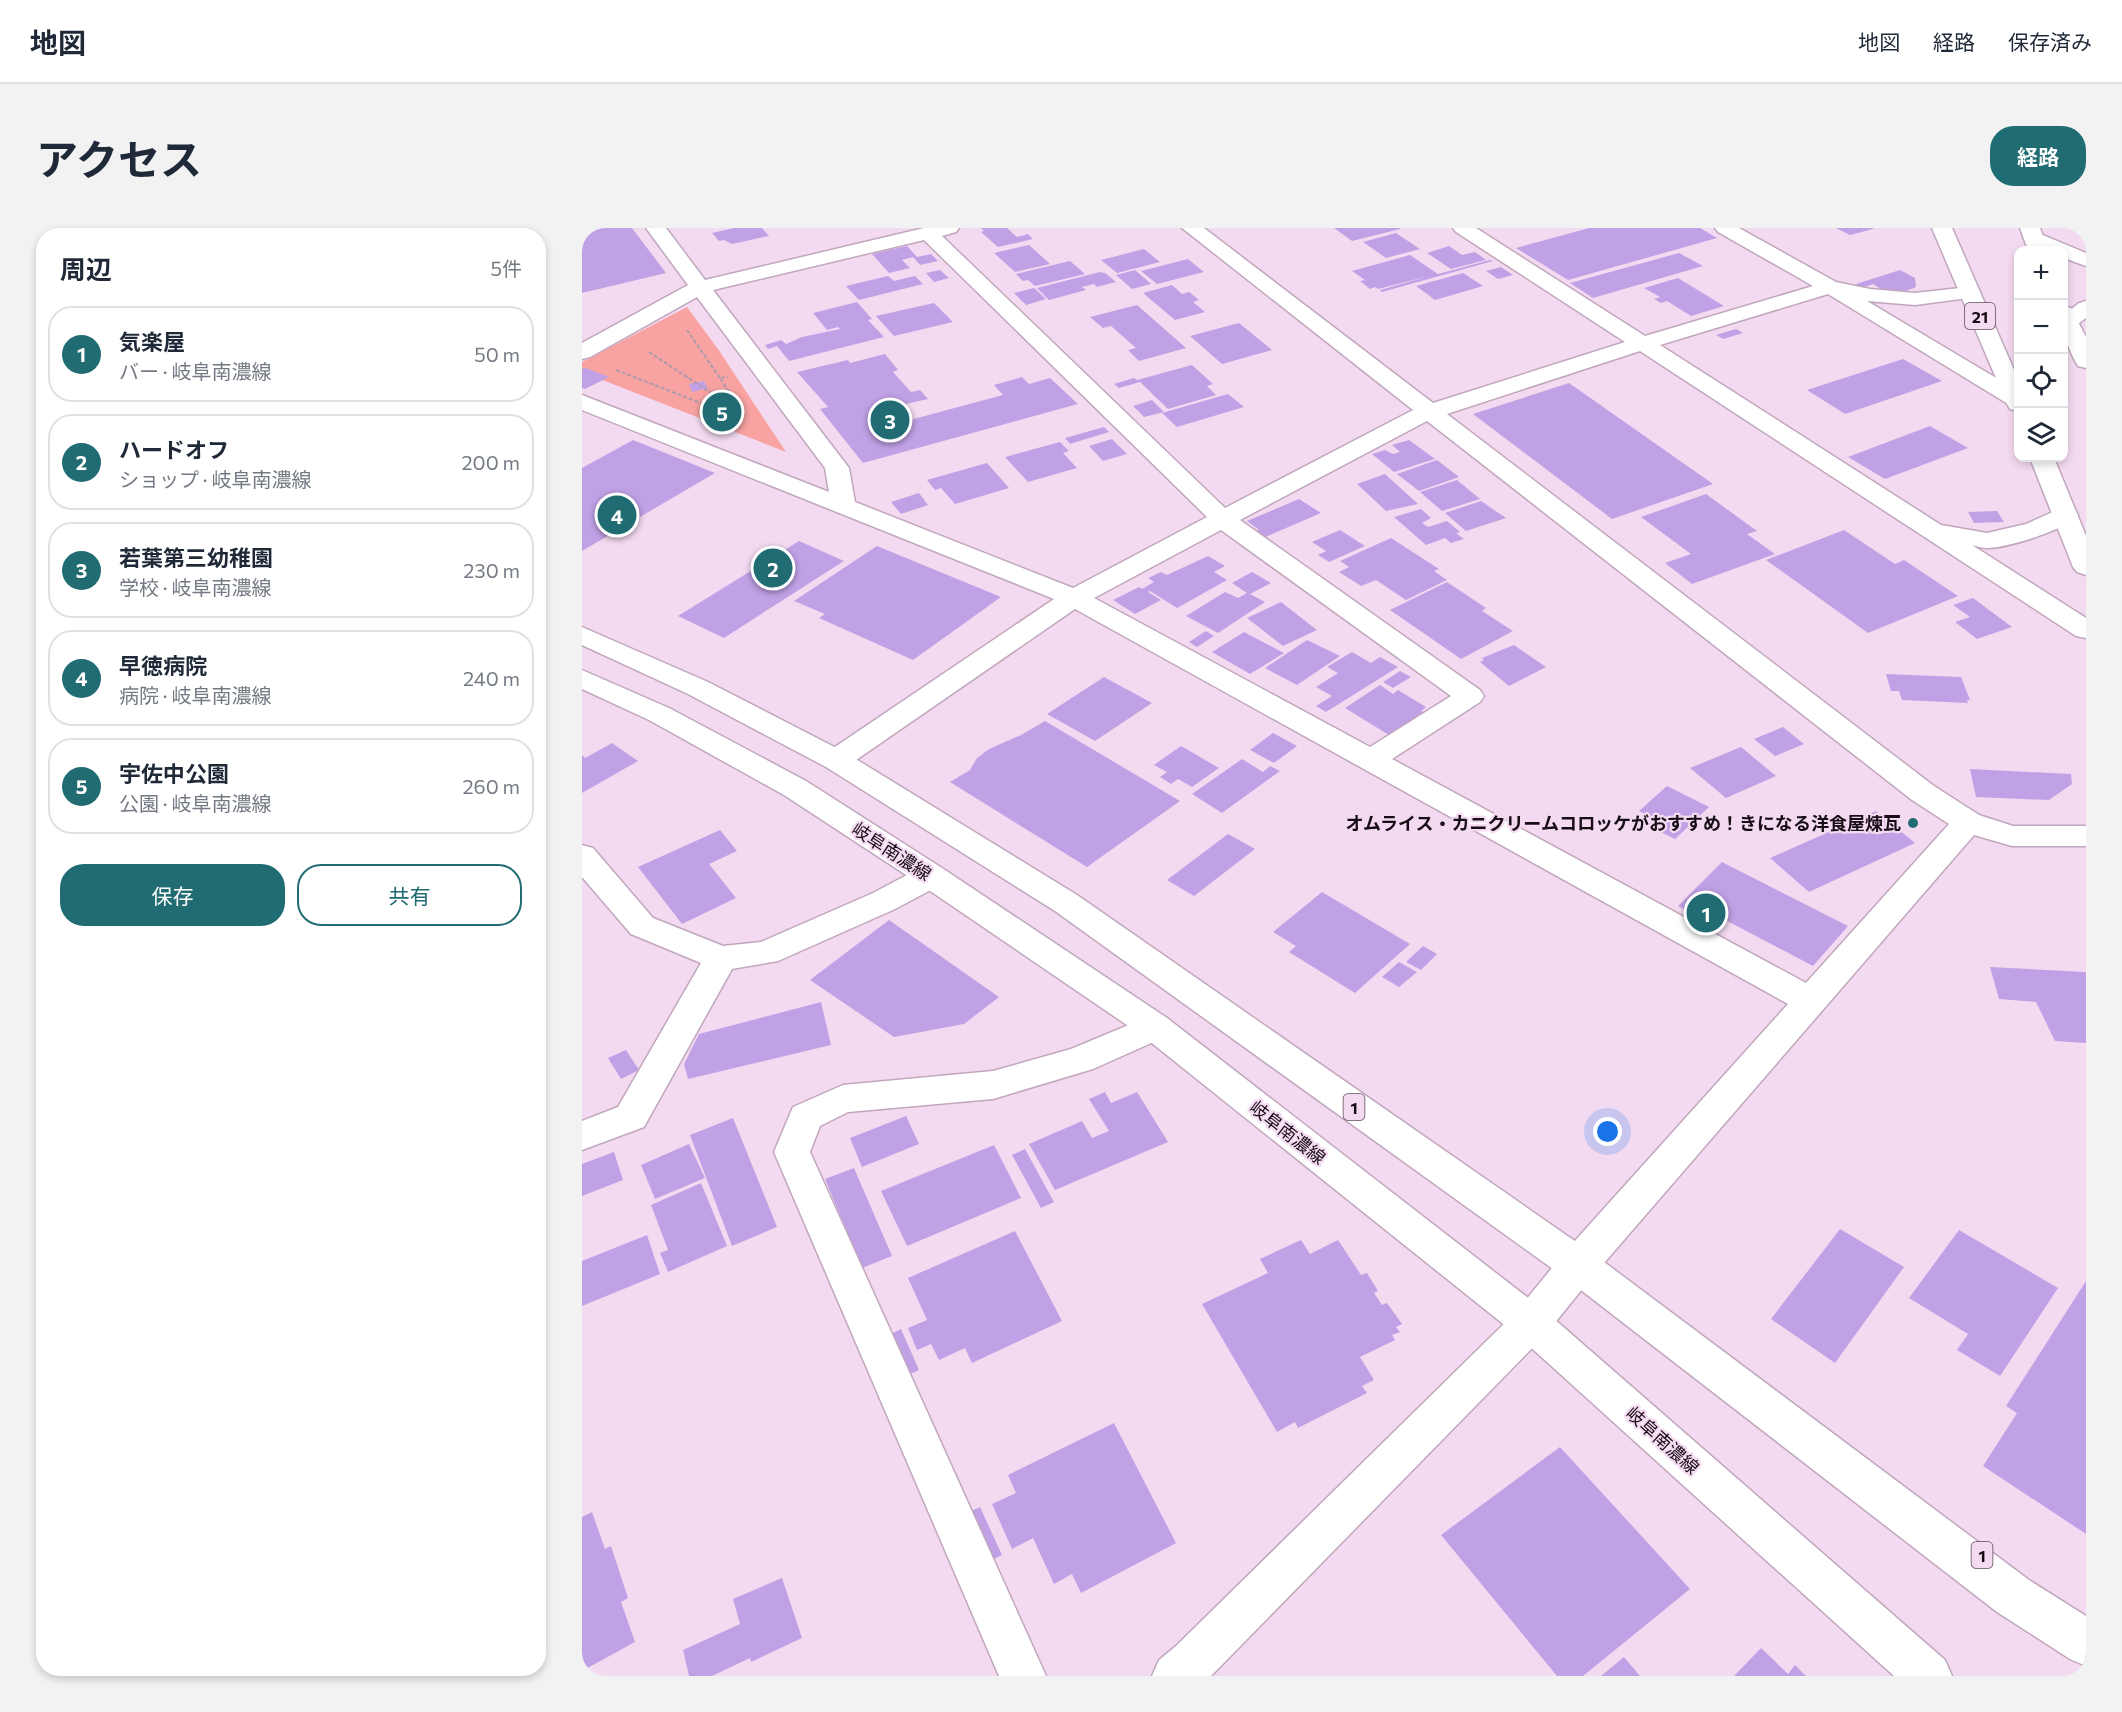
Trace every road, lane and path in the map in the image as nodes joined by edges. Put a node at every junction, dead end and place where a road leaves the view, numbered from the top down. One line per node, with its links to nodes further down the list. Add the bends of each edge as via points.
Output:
1 (656, 228): 9 (main road)
2 (1192, 228): 24 (main road)
3 (1463, 228): 15 (main road)
4 (1725, 228): 10 (main road)
5 (1941, 228): 11 (main road, 21)
6 (939, 230): 9 (main road); 31 (main road)
7 (2034, 238): 8 (main road)
8 (2086, 260)
9 (700, 287): 17 (main road); 20 (main road)
10 (1830, 287): 11 (main road, via 1915,299); 15 (main road); 22 (main road)
11 (1969, 293): 21 (main road, 21)
12 (2086, 307): 13 (main road)
13 (2068, 316)
14 (2068, 321): 18 (main road)
15 (1641, 344): 24 (main road); 32 (main road)
16 (646, 350): 25 (path)
17 (582, 352)
18 (2086, 360)
19 (610, 368): 26 (path)
20 (766, 372): 25 (path, via 720,378); 29 (main road, via 837,468)
21 (2014, 392)
22 (2014, 399)
23 (582, 402): 27 (main road)
24 (1429, 412): 31 (main road); 40 (main road, via 1923,793)
25 (744, 415): 26 (path)
26 (739, 418): 27 (path)
27 (697, 448): 29 (main road)
28 (2044, 462): 30 (main road)
29 (844, 507): 34 (main road)
30 (2066, 515): 32 (main road, via 2034,530 1987,541); 33 (main road)
31 (1224, 520): 34 (main road); 39 (main road, via 1470,696)
32 (1926, 528): 35 (main road)
33 (2086, 567)
34 (1074, 598): 38 (main road); 39 (main road)
35 (2086, 630)
36 (582, 635): 38 (main road, 1, via 698,688)
37 (582, 678): 43 (main road, 岐阜南濃線, via 659,714 795,788)
38 (836, 760): 48 (main road, 1, via 1066,903)
39 (1371, 760): 45 (main road)
40 (1968, 822): 41 (main road, via 2012,836); 45 (main road)
41 (2086, 837)
42 (582, 856): 44 (main road, via 642,926)
43 (931, 876): 44 (main road, via 766,953); 46 (main road, 岐阜南濃線)
44 (721, 958): 47 (main road, via 631,1117)
45 (1809, 1000): 48 (main road)
46 (1155, 1027): 49 (main road, 岐阜南濃線); 54 (main road, via 1081,1060 993,1085 843,1100 806,1117 792,1152)
47 (582, 1136)
48 (1578, 1265): 49 (main road); 50 (main road, 1)
49 (1531, 1323): 53 (main road); 55 (main road, 岐阜南濃線)
50 (1879, 1493): 51 (main road, 1); 52 (main road, 1, via 2013,1596)
51 (2086, 1617)
52 (2086, 1643)
53 (1190, 1671)
54 (1023, 1676)
55 (1929, 1676)

